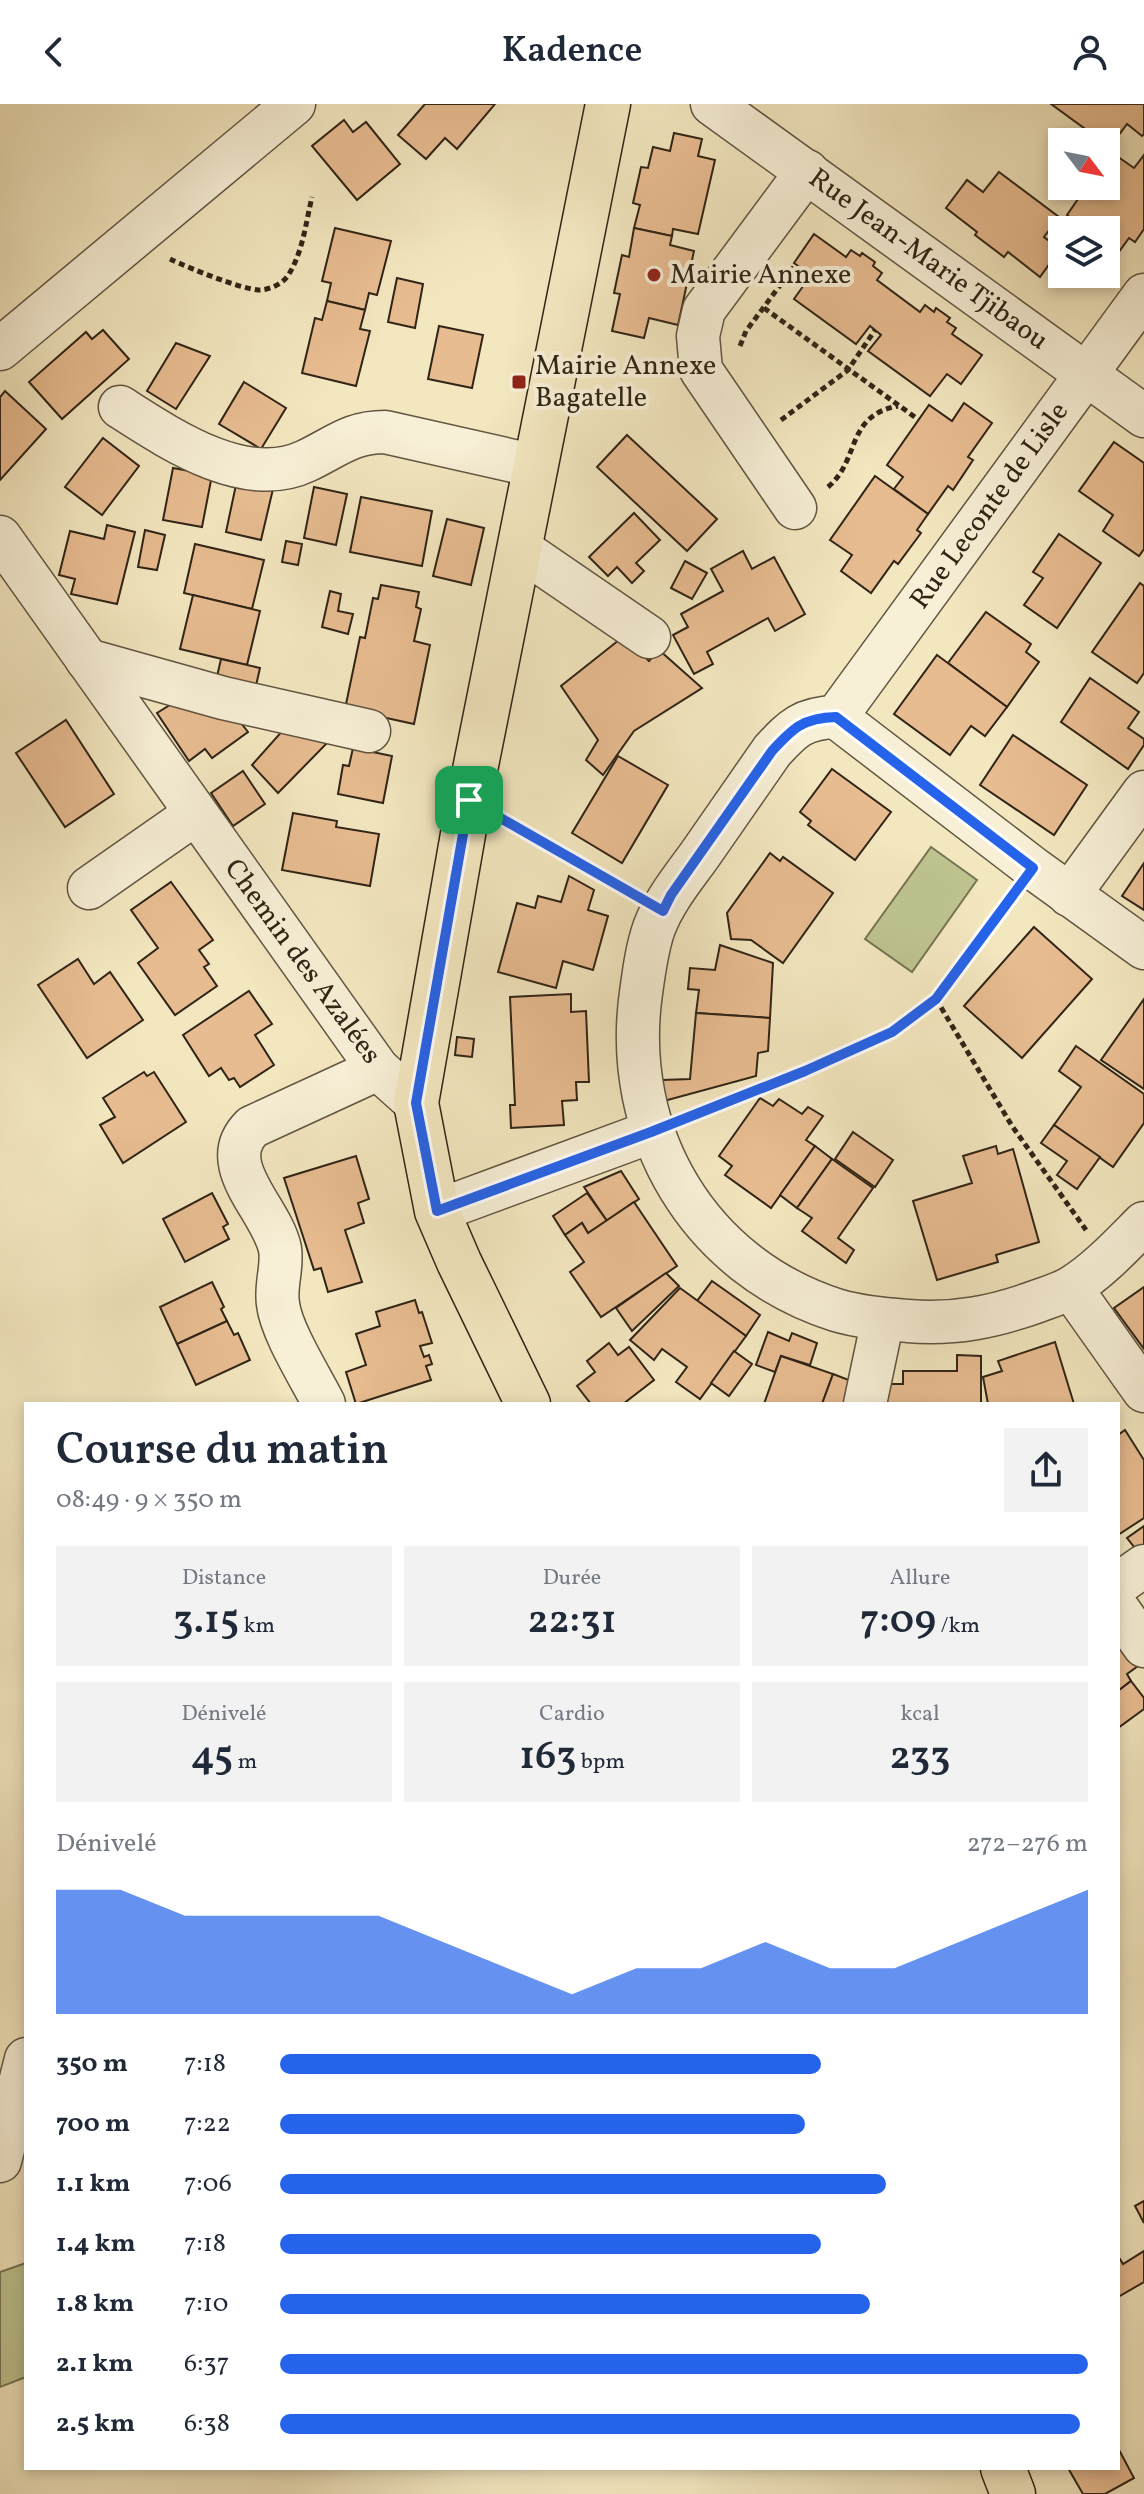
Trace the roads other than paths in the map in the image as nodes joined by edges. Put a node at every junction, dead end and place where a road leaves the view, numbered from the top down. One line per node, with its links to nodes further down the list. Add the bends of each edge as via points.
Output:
1 (294, 104): 6 (street)
2 (608, 104): 10 (main road)
3 (712, 104): 4 (street, Rue Jean-Marie Tjibaou)
4 (807, 171): 7 (street, Rue Jean-Marie Tjibaou); 11 (street, via 704,310 698,336 701,370)
5 (1144, 295): 7 (street, Rue Leconte de Lisle)
6 (0, 349)
7 (1085, 374): 9 (street, Rue Jean-Marie Tjibaou); 16 (street, Rue Leconte de Lisle)
8 (120, 407): 10 (street, via 169,438 252,470 280,470 305,462 370,432)
9 (1144, 416)
10 (536, 466): 13 (main road)
11 (795, 508)
12 (0, 537): 15 (street, Chemin des Azalées)
13 (519, 548): 14 (street); 24 (main road)
14 (649, 637)
15 (87, 660): 17 (street); 19 (street, Chemin des Azalées)
16 (836, 717): 21 (street); 25 (street, via 802,723 772,751 655,927 636,1024 638,1071)
17 (369, 731)
18 (1144, 792): 21 (street)
19 (195, 814): 20 (street); 23 (street, Chemin des Azalées)
20 (89, 888)
21 (1069, 895): 22 (street)
22 (1144, 948)
23 (378, 1069): 24 (street, Chemin des Azalées); 32 (street, via 252,1127 238,1151 239,1166 280,1249 279,1310)
24 (416, 1103): 26 (main road)
25 (651, 1132): 26 (street); 29 (street, via 688,1199 740,1257 790,1291 838,1311)
26 (437, 1211): 31 (main road)
27 (1144, 1223): 28 (street)
28 (1071, 1288): 29 (street, via 995,1316 943,1324); 30 (street)
29 (883, 1319): 33 (street)
30 (1144, 1391)
31 (516, 1395)
32 (323, 1402)
33 (865, 1402)
34 (1144, 1566): 35 (street)
35 (1120, 1583)
36 (1120, 1612): 37 (street)
37 (1144, 1646)
38 (24, 2067): 39 (street)
39 (0, 2161)
40 (1004, 2470): 41 (main road)
41 (1013, 2494)

